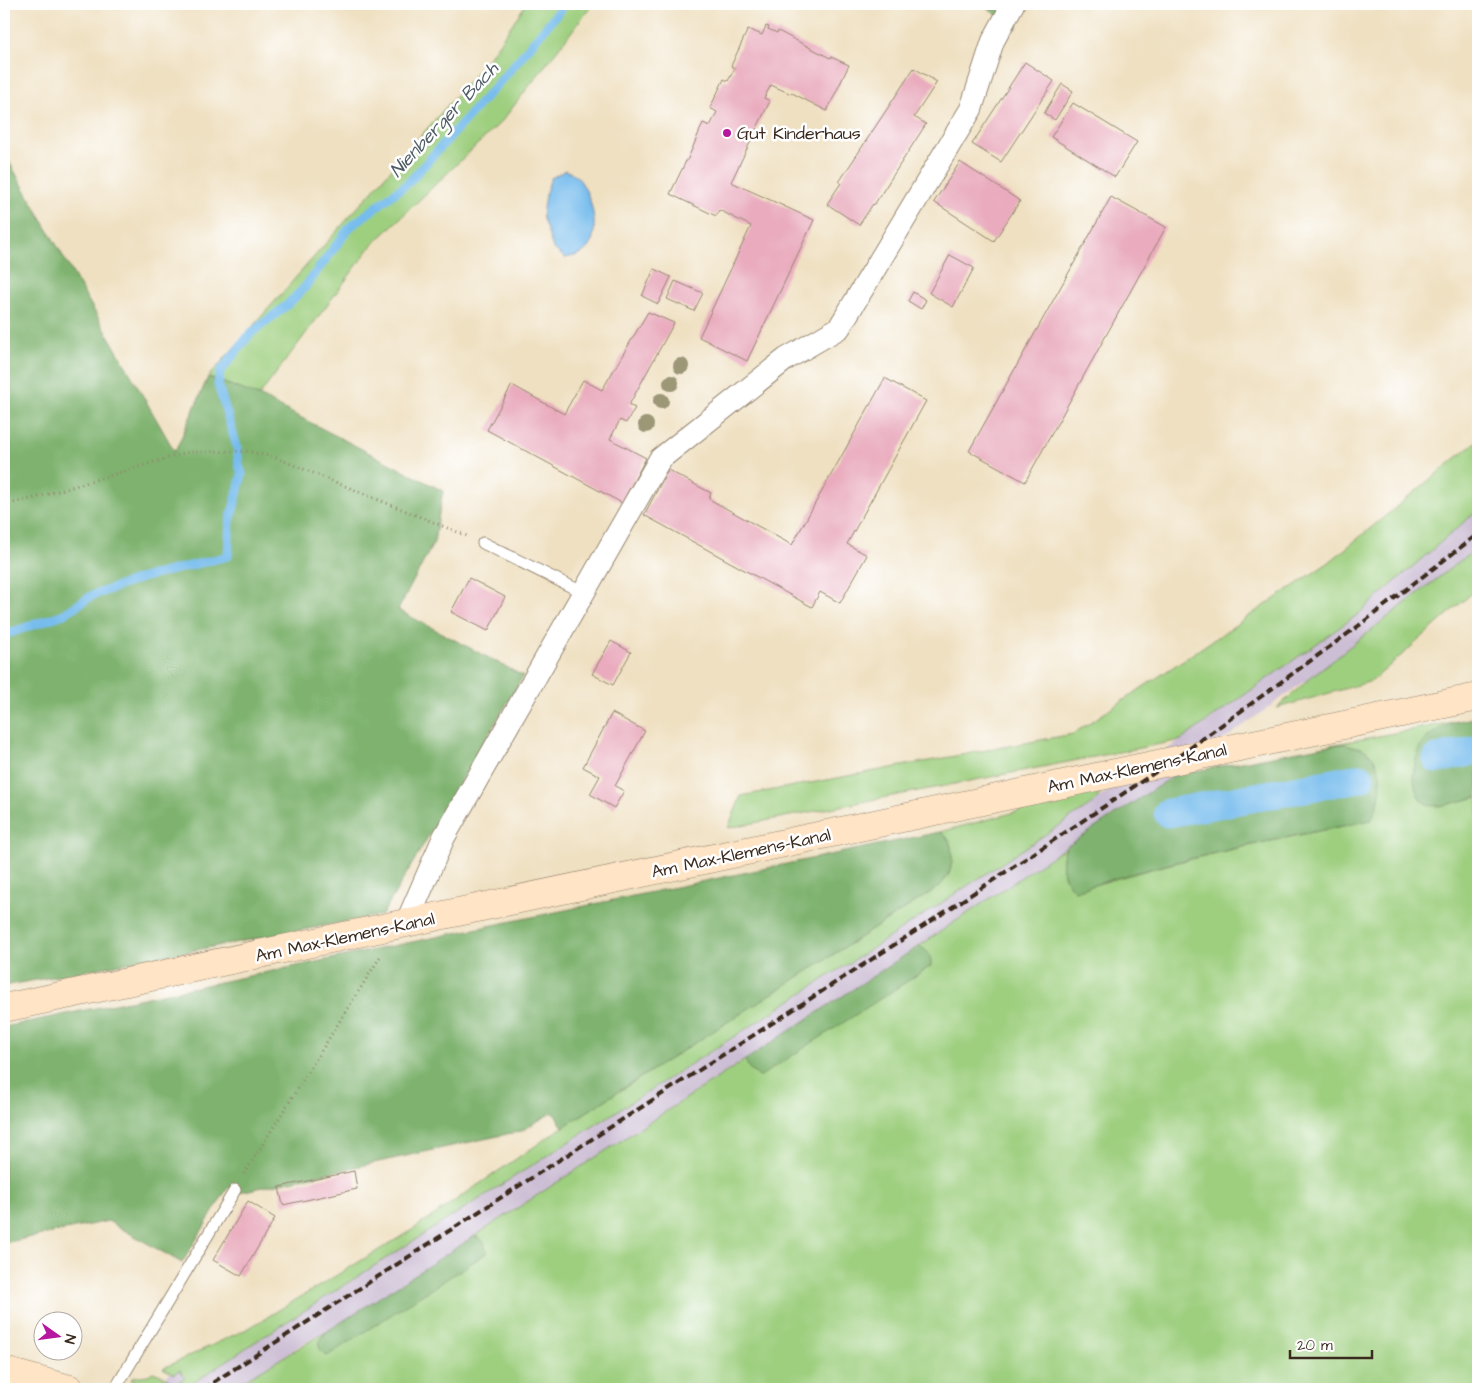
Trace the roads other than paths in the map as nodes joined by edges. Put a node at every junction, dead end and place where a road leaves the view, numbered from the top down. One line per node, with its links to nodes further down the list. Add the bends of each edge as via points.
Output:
1 (1013, 4): 3 (street, via 993,40 971,109 839,328 786,359 660,459)
2 (484, 542): 3 (lane)
3 (584, 592): 5 (street, via 444,837)
4 (1478, 697): 5 (main road, Am Max-Klemens-Kanal)
5 (406, 924): 6 (main road, Am Max-Klemens-Kanal)
6 (4, 1008)
7 (234, 1190): 10 (lane)
8 (4, 1371): 9 (main road)
9 (70, 1389)
10 (116, 1389)

